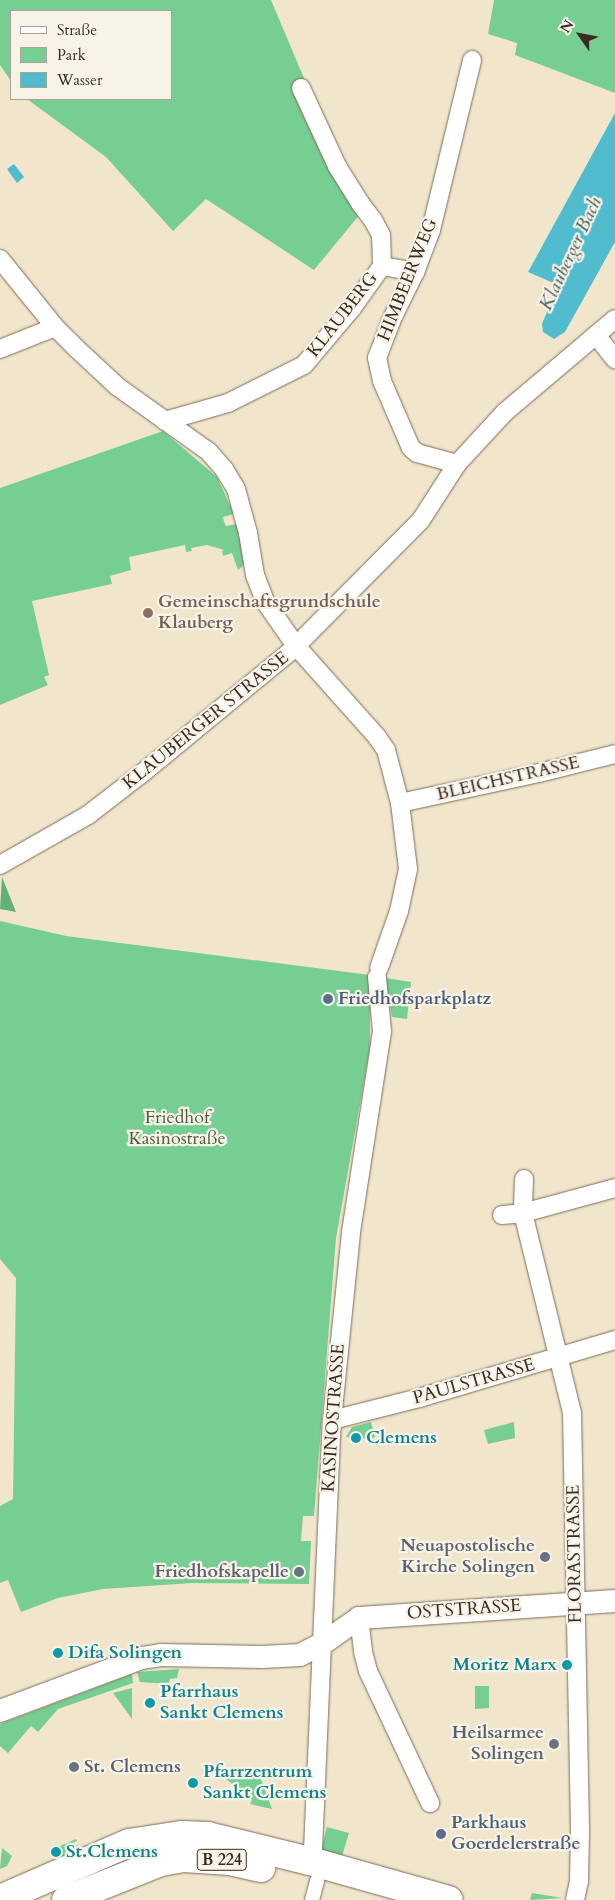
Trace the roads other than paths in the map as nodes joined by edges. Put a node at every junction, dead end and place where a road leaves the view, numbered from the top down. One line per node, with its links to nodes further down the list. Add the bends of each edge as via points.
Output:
1 (472, 60): 5 (street, HIMBEERWEG, via 431,230)
2 (301, 88): 4 (street, KLAUBERG, via 337,166 381,234)
3 (0, 259): 7 (street, KASINOSTRASSE)
4 (382, 266): 5 (street, KLAUBERG); 11 (street, KLAUBERG, via 304,365 228,403)
5 (415, 272): 12 (street, HIMBEERWEG, via 380,349 378,369 411,448)
6 (615, 319): 8 (street, KLAUBERGER STRASSE)
7 (55, 327): 9 (street); 11 (street, KASINOSTRASSE, via 118,387)
8 (596, 335): 10 (street); 12 (street, KLAUBERGER STRASSE, via 505,412)
9 (0, 349)
10 (615, 359)
11 (165, 421): 13 (street, KASINOSTRASSE, via 209,452 236,489 255,575 263,596)
12 (457, 464): 13 (street, KLAUBERGER STRASSE, via 421,520)
13 (296, 646): 15 (street, KASINOSTRASSE, via 386,750); 16 (street, KLAUBERGER STRASSE, via 88,815)
14 (615, 754): 15 (street, BLEICHSTRASSE)
15 (400, 803): 23 (street, KASINOSTRASSE, via 408,869 399,911 378,972 382,1032 351,1232)
16 (0, 865)
17 (524, 1180): 19 (street, FLORASTRASSE)
18 (615, 1188): 19 (street)
19 (523, 1214): 20 (street); 22 (street, FLORASTRASSE)
20 (502, 1215)
21 (615, 1340): 22 (street, PAULSTRASSE)
22 (559, 1357): 23 (street, PAULSTRASSE); 25 (street, FLORASTRASSE, via 572,1412)
23 (332, 1420): 27 (street, KASINOSTRASSE)
24 (615, 1600): 25 (street, OSTSTRASSE)
25 (576, 1603): 26 (street, OSTSTRASSE); 35 (street, FLORASTRASSE, via 580,1833)
26 (359, 1618): 27 (street); 29 (street, via 368,1671)
27 (322, 1644): 28 (street, via 291,1657 161,1654 142,1658); 30 (street, KASINOSTRASSE)
28 (0, 1711)
29 (430, 1803)
30 (313, 1881): 31 (main road, B 224, via 208,1836 166,1836 129,1843); 32 (main road, B 224, via 230,1861 184,1858 161,1862); 33 (main road, B 224); 34 (main road, B 224)
31 (0, 1899)
32 (66, 1900)
33 (382, 1900)
34 (449, 1900)
35 (575, 1900)

